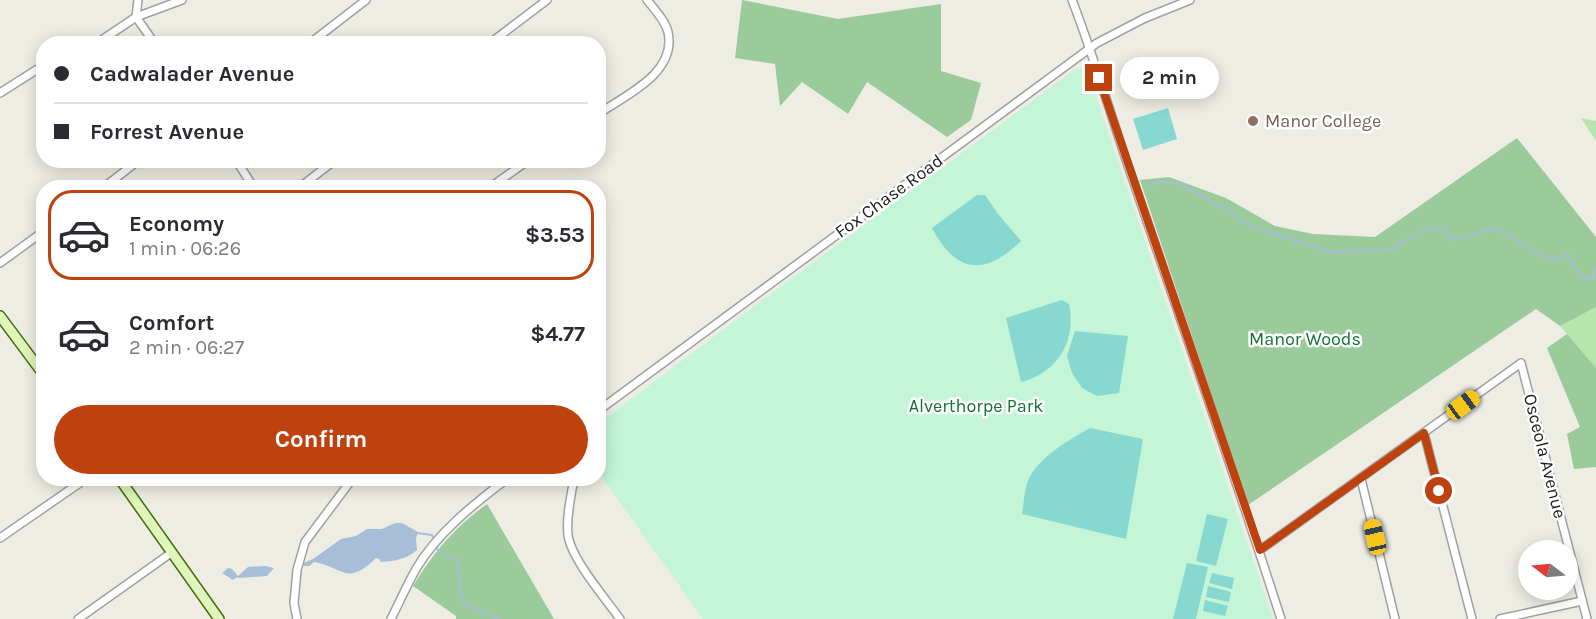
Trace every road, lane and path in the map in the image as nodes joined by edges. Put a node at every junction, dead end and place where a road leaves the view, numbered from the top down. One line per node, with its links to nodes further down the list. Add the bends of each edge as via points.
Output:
1 (138, 0): 8 (street)
2 (182, 0): 8 (street)
3 (366, 0): 11 (street)
4 (547, 0): 12 (street)
5 (647, 0): 16 (street, via 668,32 664,63 654,76)
6 (1071, 0): 13 (street)
7 (1190, 0): 13 (street, Fox Chase Road, via 1145,18)
8 (136, 17): 9 (street); 10 (street)
9 (108, 36)
10 (149, 36)
11 (319, 36)
12 (500, 36)
13 (1090, 49): 27 (street, Fox Chase Road); 36 (street)
14 (36, 70): 15 (street)
15 (0, 93)
16 (606, 109)
17 (129, 168): 20 (street)
18 (325, 168): 21 (street)
19 (518, 168): 22 (street)
20 (113, 180)
21 (309, 180)
22 (500, 180)
23 (36, 237): 24 (street)
24 (0, 263)
25 (0, 316): 26 (street)
26 (36, 364)
27 (606, 405)
28 (1424, 433): 29 (street); 38 (street, Osceola Avenue, via 1521,363); 46 (street)
29 (1361, 479): 36 (street); 45 (street)
30 (75, 486): 35 (street)
31 (125, 486): 37 (street)
32 (347, 486): 41 (street, via 304,542 294,603)
33 (498, 486): 42 (street, via 440,537 417,568)
34 (573, 486): 43 (street, via 568,538)
35 (0, 538)
36 (1260, 550): 44 (street)
37 (171, 553): 39 (street); 40 (street)
38 (1582, 601): 47 (street); 48 (street, Osceola Avenue)
39 (78, 619)
40 (219, 619)
41 (297, 619)
42 (391, 619)
43 (620, 619)
44 (1281, 619)
45 (1395, 619)
46 (1472, 619)
47 (1500, 619)
48 (1587, 619)

